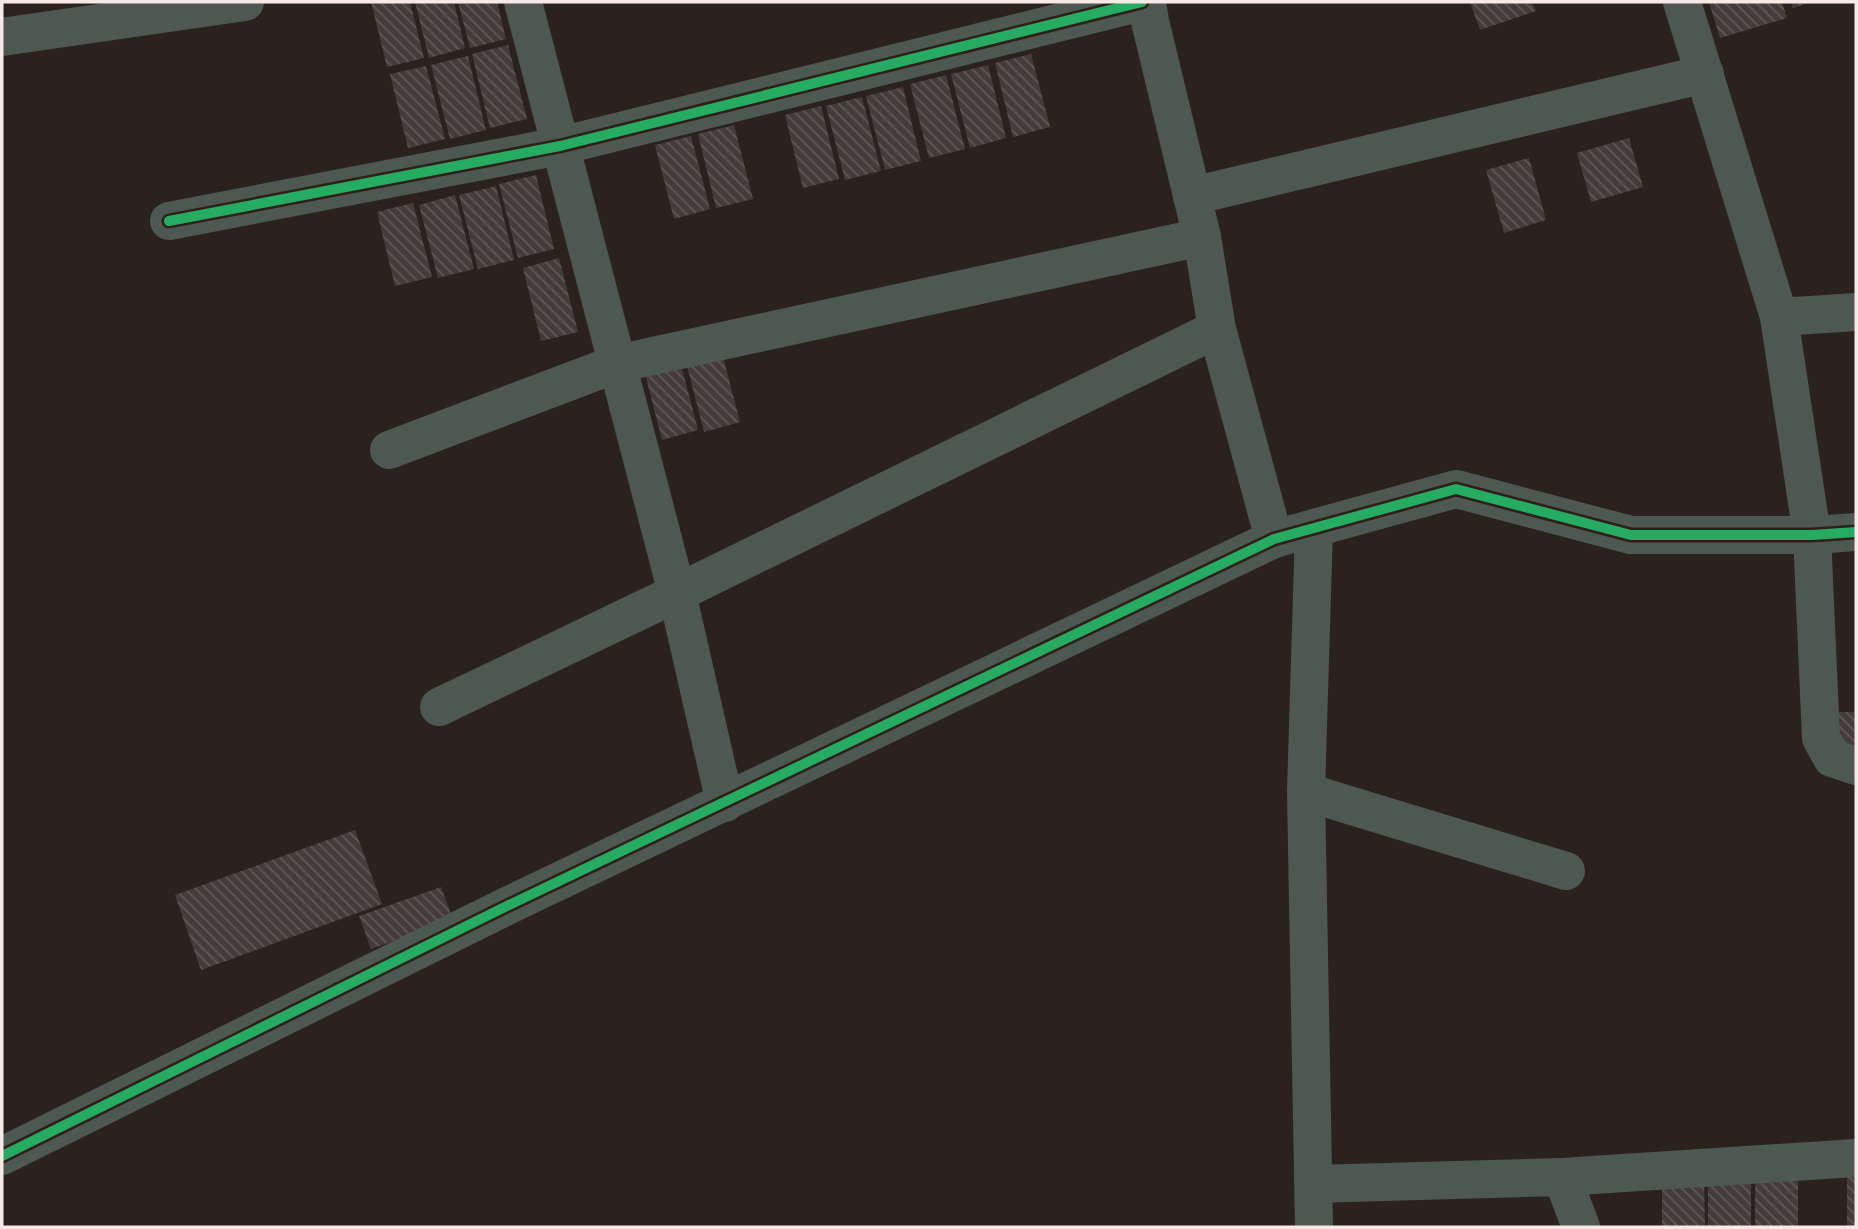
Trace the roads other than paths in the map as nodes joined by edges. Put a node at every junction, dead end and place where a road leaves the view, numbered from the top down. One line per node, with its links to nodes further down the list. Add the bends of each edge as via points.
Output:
1 (246, 2): 6 (street)
2 (523, 2): 8 (street)
3 (1142, 2): 8 (street)
4 (1147, 2): 9 (street)
5 (1682, 2): 7 (street)
6 (2, 37)
7 (1705, 74): 9 (street); 13 (street)
8 (560, 146): 10 (street); 15 (street)
9 (1192, 196): 11 (street)
10 (169, 221)
11 (1202, 237): 14 (street); 15 (street)
12 (1856, 312): 13 (street)
13 (1779, 317): 19 (street)
14 (1217, 329): 20 (street); 21 (street)
15 (616, 364): 16 (street); 21 (street)
16 (389, 450)
17 (1314, 528): 19 (street, via 1456,489 1631,535); 20 (street); 24 (street)
18 (1856, 532): 19 (street)
19 (1812, 536): 23 (street, via 1821,738 1832,758)
20 (1274, 539): 25 (street)
21 (677, 593): 22 (street); 25 (street)
22 (439, 707)
23 (1856, 766)
24 (1306, 792): 26 (street); 30 (street)
25 (725, 803): 27 (street)
26 (1566, 872)
27 (3, 1152)
28 (1856, 1158): 29 (street)
29 (1562, 1177): 30 (street); 32 (street)
30 (1314, 1184): 31 (street)
31 (1314, 1227)
32 (1581, 1227)

